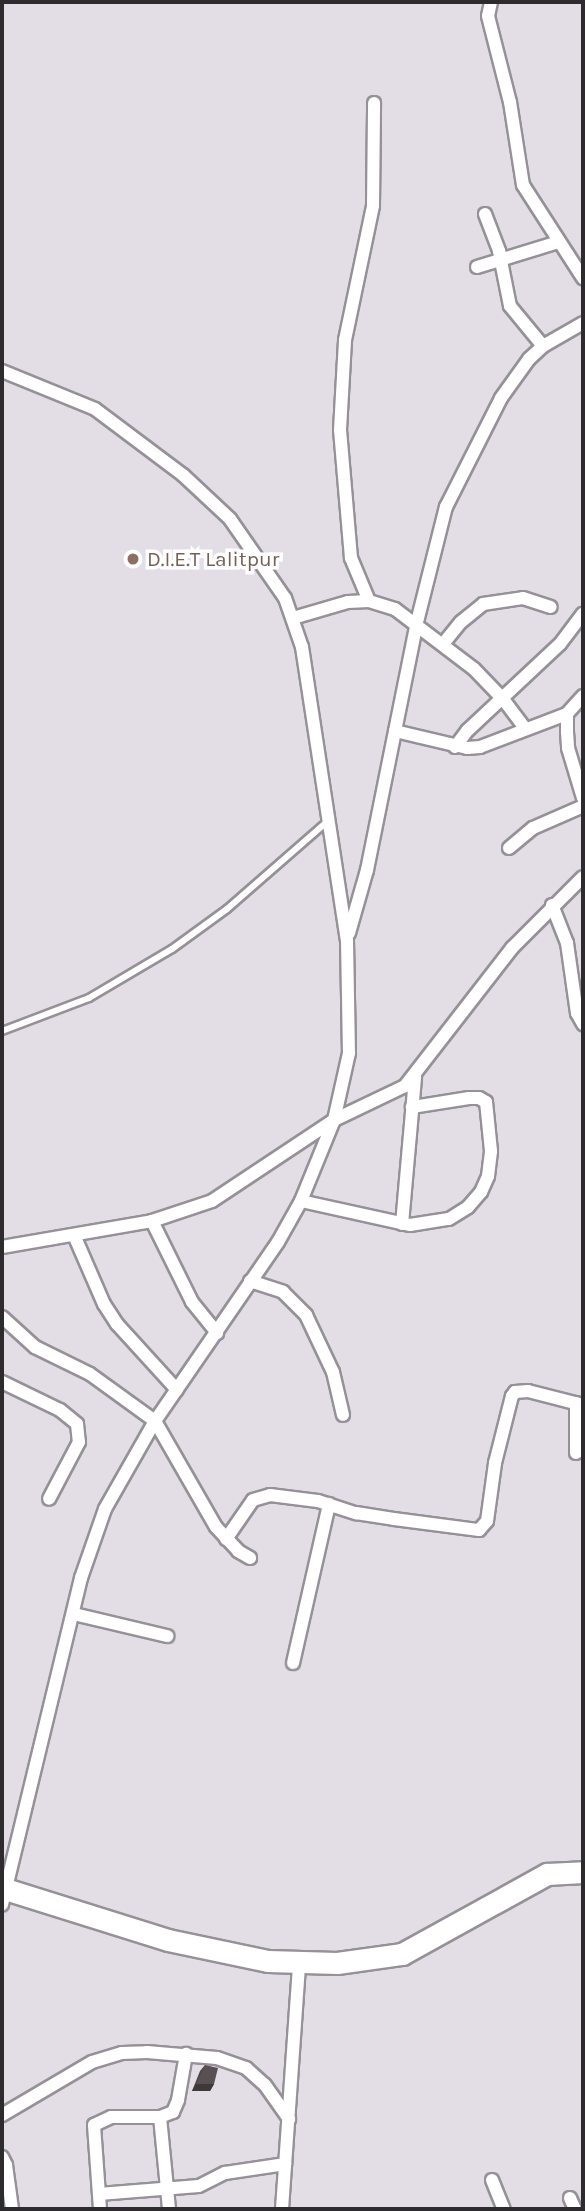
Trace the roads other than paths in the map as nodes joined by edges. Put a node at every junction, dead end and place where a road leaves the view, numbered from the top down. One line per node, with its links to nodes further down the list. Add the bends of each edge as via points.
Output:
1 (491, 2): 4 (street, via 488,16 510,102 519,172)
2 (374, 103): 11 (street, via 373,206 345,340 340,430 351,558)
3 (485, 214): 5 (street)
4 (559, 242): 5 (street); 7 (street)
5 (501, 261): 6 (street); 9 (street, via 510,306)
6 (477, 267)
7 (583, 278)
8 (583, 323): 9 (street)
9 (543, 346): 15 (street, via 501,398 446,507)
10 (2, 371): 14 (street, via 95,409 183,475 230,519 266,567)
11 (369, 601): 14 (street, via 348,602); 15 (street, via 396,609)
12 (551, 607): 16 (street, via 523,598 483,604)
13 (583, 614): 18 (street, via 560,644)
14 (293, 618): 25 (street, via 302,647)
15 (416, 626): 16 (street); 21 (street)
16 (443, 644): 18 (street)
17 (583, 696): 19 (street)
18 (503, 699): 20 (street); 22 (street)
19 (567, 714): 20 (street); 23 (street, via 568,748)
20 (524, 729): 22 (street, via 480,747)
21 (395, 731): 22 (street); 29 (street)
22 (455, 747)
23 (583, 798)
24 (583, 806): 26 (street, via 534,828)
25 (330, 819): 29 (street); 33 (lane, via 227,909 172,949 89,998)
26 (509, 848)
27 (583, 877): 28 (street)
28 (552, 905): 31 (street, via 562,927); 34 (street, via 481,986)
29 (348, 940): 36 (street, via 349,1053)
30 (583, 964): 31 (street)
31 (570, 969): 32 (street)
32 (583, 1024)
33 (2, 1031)
34 (415, 1077): 35 (street); 36 (street, via 395,1092)
35 (412, 1107): 39 (street); 39 (street, via 479,1098 489,1108 491,1151 488,1176 468,1207 442,1221)
36 (334, 1120): 37 (street); 38 (street, via 230,1191)
37 (301, 1201): 39 (street); 42 (street)
38 (152, 1222): 40 (street); 44 (street, via 192,1302)
39 (401, 1224)
40 (74, 1235): 41 (street); 46 (street, via 117,1324)
41 (2, 1247)
42 (250, 1281): 44 (street); 48 (street, via 283,1292 306,1315 333,1372)
43 (2, 1317): 49 (street, via 35,1347 90,1374)
44 (217, 1334): 46 (street)
45 (2, 1382): 51 (street, via 60,1410 77,1424 79,1442)
46 (177, 1390): 49 (street)
47 (579, 1404): 50 (street); 52 (street, via 528,1391 512,1396 487,1521 479,1530 394,1519)
48 (343, 1415)
49 (155, 1421): 53 (street, via 198,1501); 55 (street, via 105,1509)
50 (576, 1453)
51 (49, 1499)
52 (329, 1504): 53 (street, via 258,1497); 57 (street)
53 (226, 1539): 54 (street)
54 (250, 1558)
55 (74, 1614): 56 (street); 59 (street)
56 (167, 1636)
57 (293, 1663)
58 (583, 1872): 60 (main road, via 547,1874 402,1954)
59 (3, 1894): 60 (main road, via 168,1940)
60 (299, 1963): 64 (street)
61 (186, 2054): 62 (street, via 107,2056 64,2076); 63 (street, via 176,2107); 64 (street, via 246,2068 265,2085)
62 (2, 2115)
63 (160, 2117): 68 (street); 69 (street, via 111,2117 94,2124)
64 (289, 2119): 66 (street)
65 (2, 2157): 70 (street)
66 (285, 2164): 68 (street, via 233,2171 199,2186); 73 (street)
67 (492, 2180): 74 (street)
68 (165, 2191): 69 (street); 72 (street)
69 (99, 2194): 71 (street)
70 (12, 2209)
71 (100, 2209)
72 (169, 2209)
73 (282, 2209)
74 (504, 2209)

